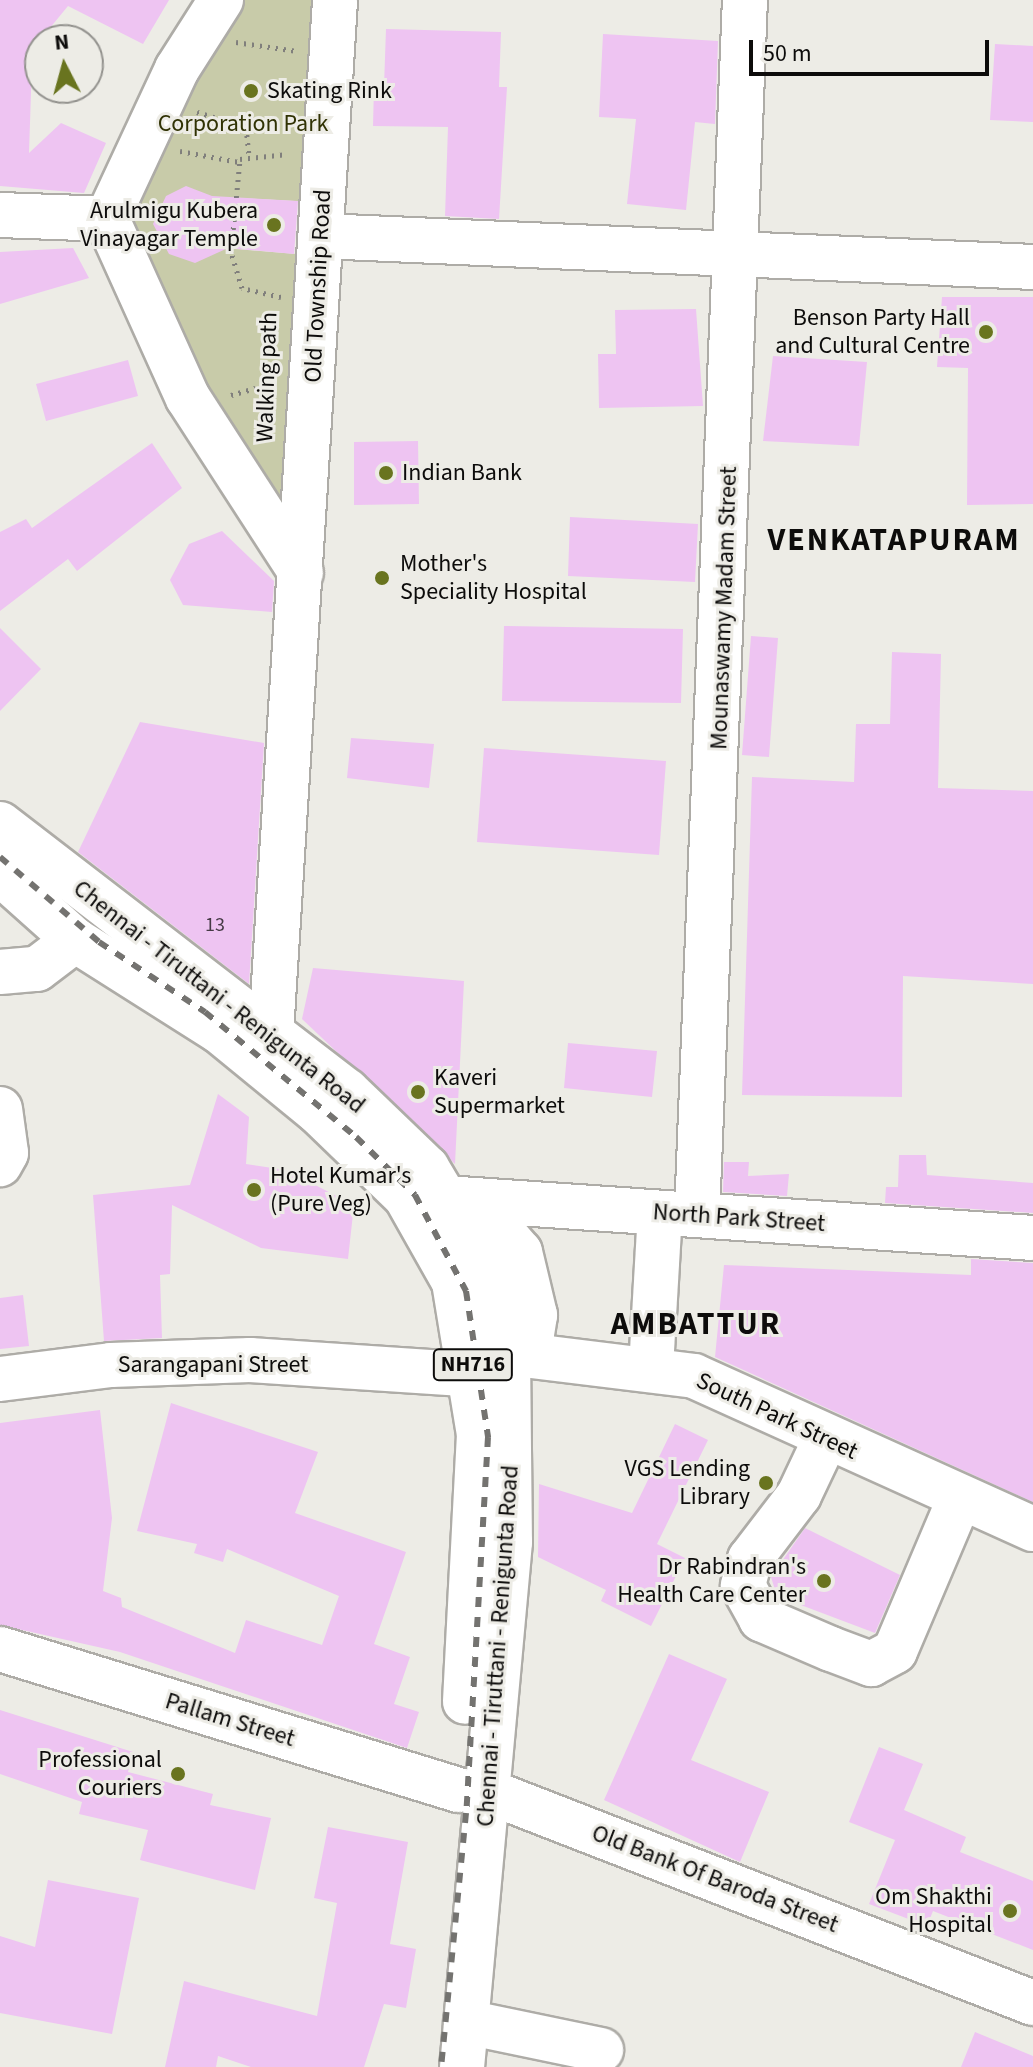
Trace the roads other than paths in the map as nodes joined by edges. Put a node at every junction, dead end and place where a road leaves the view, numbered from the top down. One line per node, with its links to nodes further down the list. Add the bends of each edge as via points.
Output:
1 (335, 0): 6 (main road, Old Township Road)
2 (745, 0): 7 (main road, Mounaswamy Madam Street)
3 (224, 20): 5 (main road, via 177,69)
4 (0, 215): 5 (main road)
5 (107, 219): 9 (main road, via 188,398)
6 (321, 236): 7 (main road); 9 (main road, Old Township Road)
7 (739, 251): 8 (main road); 18 (main road, Mounaswamy Madam Street)
8 (1033, 267)
9 (301, 573): 14 (main road, Old Township Road)
10 (0, 824): 14 (main road, Chennai - Tiruttani - Renigunta Road / NH716)
11 (0, 873): 12 (main road, Chennai - Tiruttani - Renigunta Road / NH716)
12 (75, 940): 13 (main road, via 37,969); 20 (main road, Chennai - Tiruttani - Renigunta Road / NH716, via 219,1031 406,1197 454,1282)
13 (0, 972)
14 (271, 1032): 17 (main road, Chennai - Tiruttani - Renigunta Road / NH716, via 415,1157)
15 (0, 1109): 16 (main road, via 6,1153)
16 (0, 1164)
17 (445, 1198): 18 (main road, North Park Street); 20 (main road, Chennai - Tiruttani - Renigunta Road / NH716, via 492,1277)
18 (679, 1214): 19 (main road, North Park Street); 21 (main road, Mounaswamy Madam Street)
19 (1033, 1238)
20 (491, 1364): 21 (main road, South Park Street); 22 (main road, Sarangapani Street, via 250,1360 111,1365); 27 (main road, Chennai - Tiruttani - Renigunta Road / NH716, via 510,1542)
21 (651, 1368): 23 (main road, South Park Street, via 694,1376)
22 (0, 1379)
23 (825, 1440): 24 (main road, South Park Street); 24 (main road, via 799,1495 750,1559 743,1586 761,1619 871,1664 895,1651)
24 (960, 1498): 25 (main road, South Park Street)
25 (1033, 1529)
26 (0, 1649): 27 (main road, Pallam Street)
27 (473, 1790): 28 (main road, Old Bank Of Baroda Street); 29 (main road, Chennai - Tiruttani - Renigunta Road / NH716); 31 (main road, Chennai - Tiruttani - Renigunta Road / NH716)
28 (1033, 2003)
29 (466, 2022): 30 (main road); 32 (main road, Chennai - Tiruttani - Renigunta Road / NH716)
30 (601, 2050)
31 (433, 2067)
32 (462, 2067)

